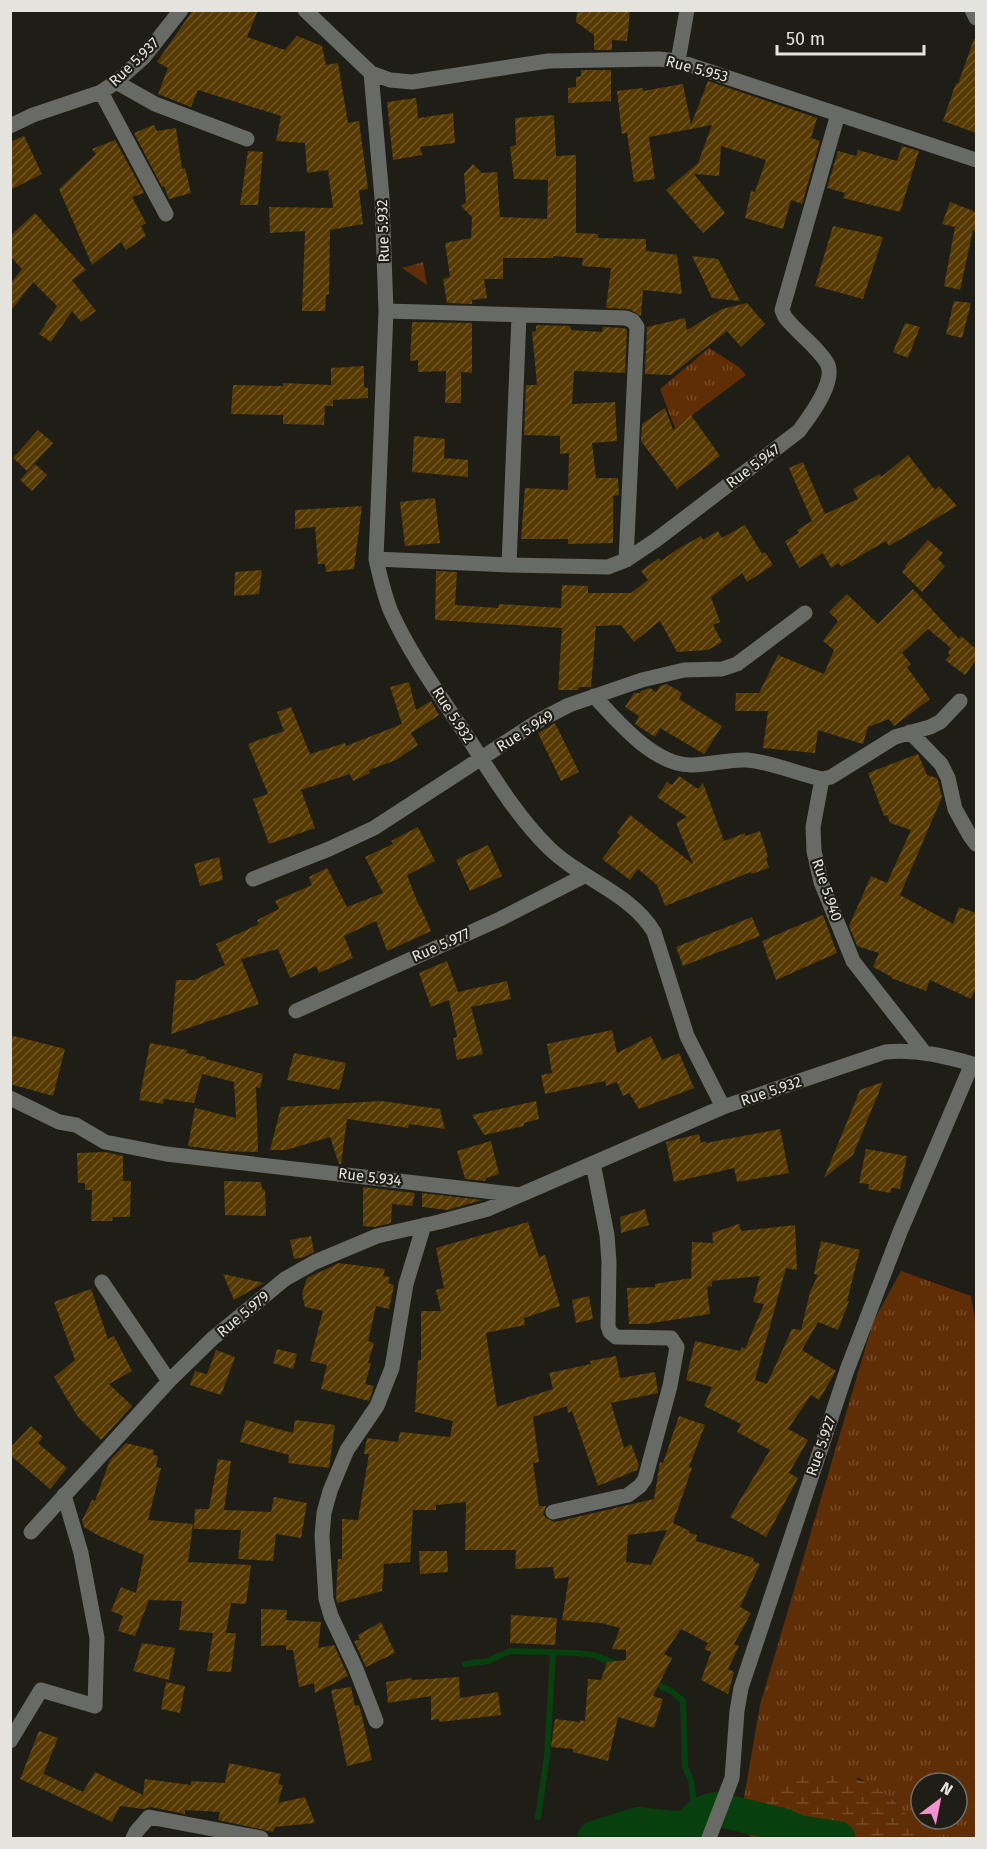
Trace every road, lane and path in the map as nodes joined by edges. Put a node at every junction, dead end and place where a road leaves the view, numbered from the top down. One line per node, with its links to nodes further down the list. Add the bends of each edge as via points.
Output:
1 (181, 10): 8 (street, Rue 5.937, via 143,58)
2 (305, 10): 7 (street)
3 (687, 10): 6 (street)
4 (972, 10): 5 (street)
5 (976, 18)
6 (678, 61): 7 (street, Rue 5.953, via 548,61 412,82 390,80); 10 (street, Rue 5.953)
7 (372, 72): 15 (street, Rue 5.932)
8 (116, 82): 9 (street, Rue 5.937); 12 (street, via 155,104)
9 (101, 92): 11 (street, Rue 5.937); 14 (street)
10 (838, 114): 13 (street, Rue 5.953); 18 (street, Rue 5.947, via 782,310 790,324 826,361 829,380 812,415 799,431)
11 (10, 126)
12 (248, 139)
13 (976, 160)
14 (166, 214)
15 (386, 310): 16 (street); 17 (street, Rue 5.932)
16 (519, 315): 18 (street, via 626,318 638,327); 19 (street)
17 (376, 559): 19 (street, Rue 5.947); 24 (street, Rue 5.932, via 391,612 427,676)
18 (626, 560): 19 (street, Rue 5.947, via 608,567)
19 (509, 565)
20 (805, 614): 21 (street, Rue 5.949, via 737,664 722,669 684,670)
21 (594, 696): 24 (street, Rue 5.949, via 550,715); 25 (street, via 628,734 679,764 751,760)
22 (960, 701): 23 (street, via 940,722)
23 (910, 732): 25 (street); 26 (street, via 941,764 955,809)
24 (482, 759): 27 (street, Rue 5.932, via 514,808 548,847); 28 (street, Rue 5.949, via 374,828)
25 (822, 779): 30 (street, Rue 5.940, via 813,827 821,882 853,961)
26 (976, 844)
27 (584, 876): 29 (street, Rue 5.977, via 500,919); 33 (street, Rue 5.932, via 635,907 650,925 687,1036)
28 (253, 879)
29 (296, 1011)
30 (924, 1052): 31 (street, Rue 5.932); 33 (street, Rue 5.932, via 885,1052)
31 (974, 1064): 44 (street, Rue 5.927, via 900,1232 847,1370 741,1688 732,1778)
32 (10, 1098): 35 (street, Rue 5.934, via 58,1122 76,1125 105,1142 156,1152)
33 (723, 1107): 34 (street)
34 (593, 1163): 35 (street); 40 (street, via 607,1235 610,1332 616,1337 671,1338 677,1347 670,1386 640,1486 628,1495)
35 (520, 1195): 36 (street, Rue 5.979, via 488,1209)
36 (424, 1226): 38 (street, Rue 5.979, via 377,1236 285,1279 212,1339); 42 (street, via 406,1284 392,1368 377,1406 347,1450 324,1513 326,1599)
37 (102, 1282): 38 (street)
38 (169, 1381): 39 (street, Rue 5.979)
39 (64, 1495): 41 (street, Rue 5.979); 43 (street, via 81,1553 97,1638 95,1706 41,1690)
40 (553, 1512)
41 (31, 1532)
42 (376, 1721)
43 (10, 1741)
44 (710, 1834)
45 (134, 1835): 46 (street, via 149,1817)
46 (261, 1839)

